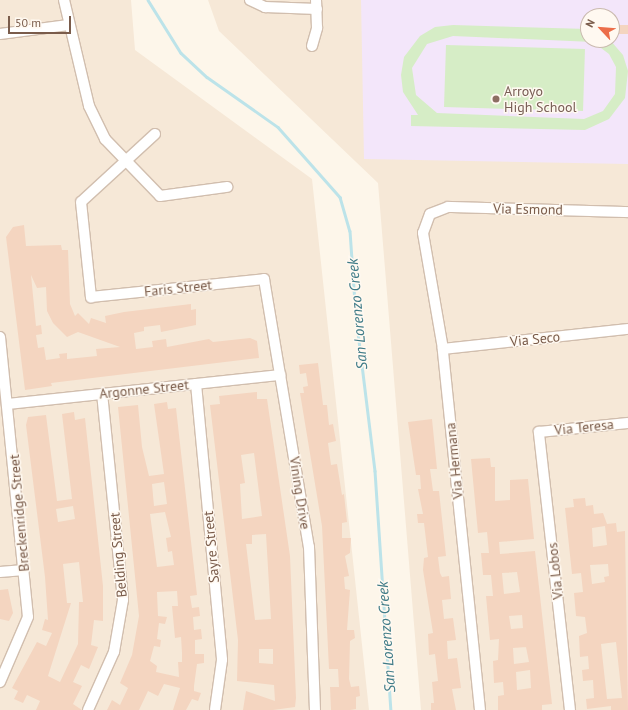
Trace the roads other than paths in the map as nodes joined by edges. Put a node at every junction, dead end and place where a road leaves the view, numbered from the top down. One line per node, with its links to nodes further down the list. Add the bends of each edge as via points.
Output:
1 (64, 0): 4 (street)
2 (250, 0): 3 (street, via 265,7)
3 (316, 4): 6 (street)
4 (68, 25): 5 (street); 8 (street, via 89,106 105,139)
5 (0, 34)
6 (312, 46)
7 (155, 134): 8 (street)
8 (128, 159): 9 (street, via 160,196); 12 (street, Faris Street, via 81,202 91,297)
9 (227, 187)
10 (628, 212): 11 (street, Via Esmond, via 448,208)
11 (430, 214): 15 (street, Via Hermana, via 423,232)
12 (264, 279): 16 (street, Vining Drive)
13 (628, 329): 15 (street, Via Seco)
14 (0, 337): 19 (street, Breckenridge Street)
15 (443, 349): 28 (street, Via Hermana)
16 (280, 376): 17 (street, Argonne Street); 27 (street, Vining Drive, via 308,547)
17 (196, 384): 18 (street, Argonne Street); 26 (street, Sayre Street, via 222,660)
18 (102, 394): 19 (street, Argonne Street); 25 (street, Belding Street, via 123,600 114,652)
19 (8, 404): 22 (street, Breckenridge Street)
20 (628, 423): 21 (street, Via Teresa)
21 (540, 432): 29 (street, Via Lobos)
22 (24, 570): 23 (street); 24 (street, Breckenridge Street, via 28,617)
23 (0, 572)
24 (0, 682)
25 (88, 710)
26 (215, 710)
27 (315, 710)
28 (480, 710)
29 (570, 710)

